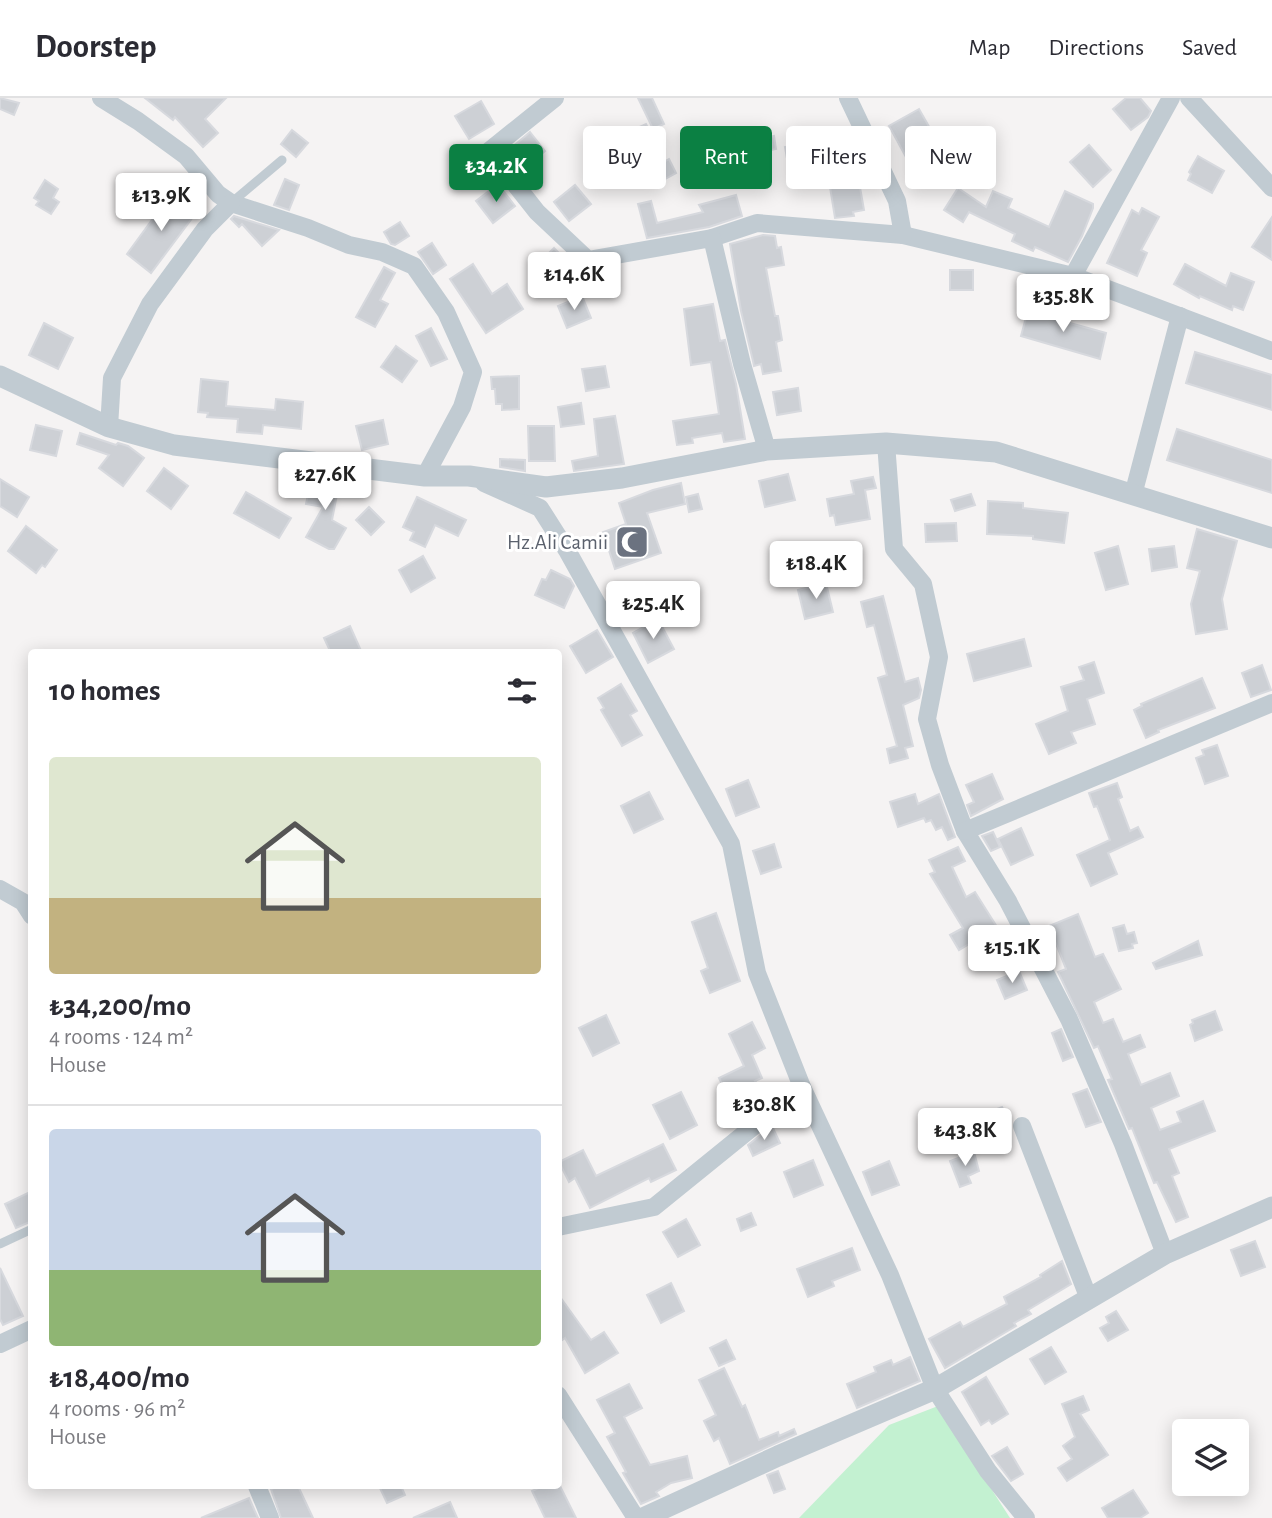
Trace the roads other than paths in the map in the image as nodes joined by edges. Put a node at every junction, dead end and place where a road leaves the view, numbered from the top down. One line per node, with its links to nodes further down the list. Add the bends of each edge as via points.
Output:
1 (101, 98): 8 (street, via 186,156)
2 (555, 98): 10 (street, via 489,151 537,212 588,260)
3 (848, 98): 9 (street, via 897,201)
4 (1171, 98): 11 (street)
5 (1189, 98): 7 (street)
6 (282, 160): 8 (lane)
7 (1272, 188)
8 (231, 203): 15 (street, via 205,229 149,304 112,378); 18 (street, via 414,266 446,313 473,372 462,407)
9 (904, 235): 10 (street, via 757,223); 11 (street)
10 (712, 238): 17 (street)
11 (1073, 276): 12 (street)
12 (1180, 316): 13 (street); 20 (street)
13 (1272, 351)
14 (0, 376): 15 (street)
15 (109, 427): 18 (street, via 174,445)
16 (886, 443): 17 (street); 20 (street, via 996,452); 23 (street, via 894,549 923,584 939,657 927,719)
17 (767, 450): 19 (street, via 622,478 547,486)
18 (425, 476): 19 (street)
19 (470, 476): 26 (street, via 540,508 731,844 757,973)
20 (1133, 495): 21 (street)
21 (1272, 538)
22 (1272, 703): 23 (street)
23 (965, 831): 32 (street, via 1008,901 1069,1019)
24 (0, 889): 25 (street)
25 (28, 910)
26 (802, 1087): 29 (street, via 653,1207); 36 (street, via 890,1275)
27 (1022, 1126): 33 (street)
28 (1272, 1207): 32 (street)
29 (562, 1226)
30 (28, 1231): 31 (lane)
31 (0, 1244)
32 (1165, 1254): 33 (street)
33 (1089, 1299): 36 (street)
34 (28, 1331): 35 (street)
35 (0, 1342)
36 (935, 1389): 41 (street); 42 (street, via 988,1471)
37 (562, 1401): 40 (street)
38 (258, 1489): 39 (street)
39 (270, 1518)
40 (636, 1518)
41 (643, 1518)
42 (1026, 1518)

